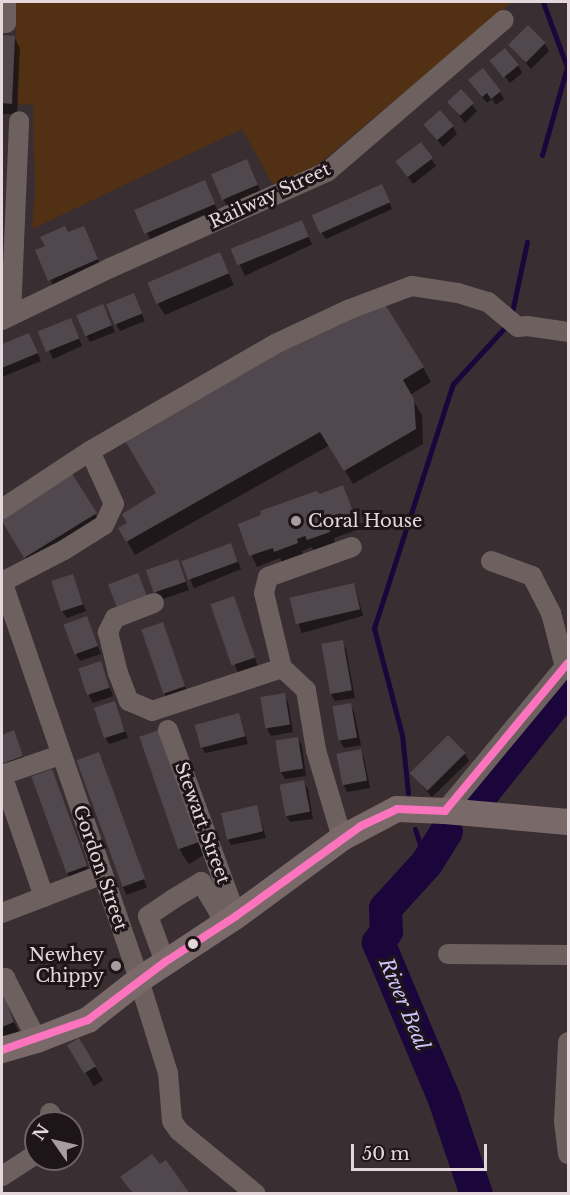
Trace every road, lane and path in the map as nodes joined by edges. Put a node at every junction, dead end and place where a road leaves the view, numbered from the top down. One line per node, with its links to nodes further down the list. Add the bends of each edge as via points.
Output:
1 (6, 2): 3 (street, via 6,23)
2 (504, 20): 5 (street, Railway Street, via 327,172)
3 (2, 23)
4 (19, 121): 5 (street)
5 (6, 318)
6 (568, 332): 7 (street, via 511,321 488,302 458,293 412,286 275,344)
7 (90, 451): 8 (street); 11 (street, via 114,504 104,525)
8 (2, 509)
9 (352, 547): 14 (street, via 268,577 264,593)
10 (491, 561): 13 (street, via 532,576 551,613)
11 (2, 581): 16 (street, Gordon Street)
12 (154, 603): 14 (street, via 115,618 108,632 129,701 152,711)
13 (567, 665): 18 (street)
14 (282, 668): 20 (street, via 306,690 316,750)
15 (168, 730): 24 (street, Stewart Street)
16 (60, 755): 17 (street); 21 (street, Gordon Street)
17 (2, 775): 22 (street)
18 (445, 811): 19 (main road); 20 (main road, via 397,809)
19 (568, 822)
20 (342, 838): 24 (main road)
21 (104, 874): 22 (street); 29 (street, Gordon Street)
22 (44, 897): 23 (street)
23 (2, 913)
24 (229, 920): 27 (main road); 27 (street, via 201,882 173,899 148,916)
25 (448, 954): 26 (street)
26 (568, 955)
27 (165, 962): 29 (main road)
28 (2, 980): 30 (street, via 5,978)
29 (139, 980): 30 (main road, via 88,1020); 36 (street, Gordon Street, via 168,1072 172,1122)
30 (36, 1040): 32 (main road)
31 (568, 1042): 33 (street, via 564,1122)
32 (2, 1050)
33 (568, 1154)
34 (24, 1162): 35 (street)
35 (2, 1176)
36 (256, 1194)

